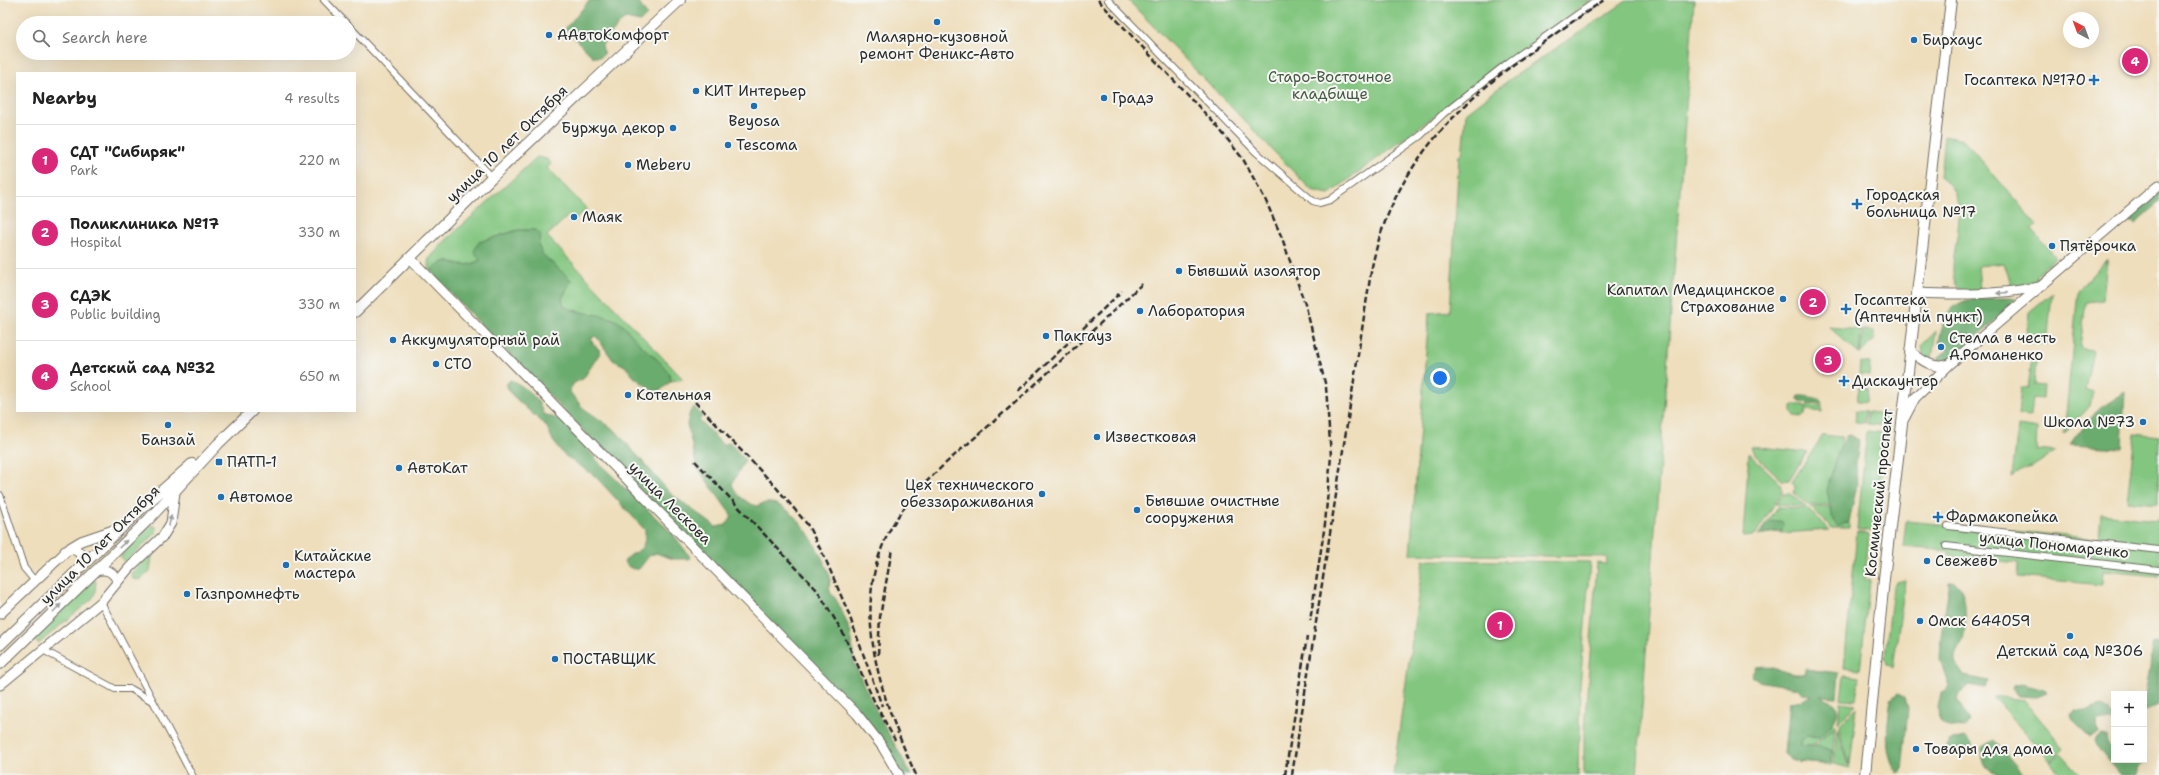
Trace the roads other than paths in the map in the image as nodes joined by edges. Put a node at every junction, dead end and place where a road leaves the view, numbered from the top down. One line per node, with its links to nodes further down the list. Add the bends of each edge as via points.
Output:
1 (324, 0): 6 (street)
2 (680, 0): 8 (main road, улица 10 лет Октября)
3 (1108, 0): 4 (street, via 1256,152 1313,201 1320,203 1330,200 1420,136 1487,79)
4 (1598, 0)
5 (1951, 0): 12 (main road, Космический проспект)
6 (339, 16)
7 (356, 33): 8 (street)
8 (492, 177): 10 (main road, улица 10 лет Октября)
9 (2159, 185): 11 (main road)
10 (410, 258): 13 (main road, улица 10 лет Октября); 41 (main road, улица Лескова, via 852,709 882,746)
11 (2040, 286): 12 (main road, one-way to 12, via 2016,291 1963,295); 15 (main road)
12 (1917, 293): 14 (main road, Космический проспект)
13 (356, 311)
14 (1910, 351): 15 (main road, via 1934,367); 17 (main road, Космический проспект)
15 (1950, 364): 17 (main road, via 1915,398)
16 (251, 412): 18 (main road, улица 10 лет Октября)
17 (1902, 424): 42 (main road, Космический проспект)
18 (218, 444): 19 (main road, улица 10 лет Октября); 22 (main road, улица 10 лет Октября)
19 (175, 492): 28 (main road, улица 10 лет Октября, one-way to 19); 30 (main road, one-way to 19, via 168,529)
20 (0, 495): 29 (street, via 24,568)
21 (1948, 526): 24 (street, улица Пономаренко)
22 (122, 527): 25 (main road, via 81,541); 26 (main road, улица 10 лет Октября)
23 (1946, 546): 27 (street, улица Пономаренко)
24 (2159, 550)
25 (64, 552): 26 (main road, via 72,549 79,552 82,560); 29 (main road)
26 (79, 568): 33 (main road, улица 10 лет Октября)
27 (2159, 570)
28 (95, 571): 30 (main road, via 111,571); 35 (main road, улица 10 лет Октября, one-way to 28)
29 (34, 580): 32 (main road)
30 (118, 581): 31 (main road)
31 (101, 602): 34 (main road); 36 (street)
32 (0, 614)
33 (0, 645)
34 (43, 650): 37 (main road); 38 (street, via 115,689)
35 (0, 664)
36 (140, 680): 38 (street); 39 (street)
37 (0, 686)
38 (131, 689): 39 (street)
39 (153, 702): 40 (street)
40 (192, 775)
41 (900, 775)
42 (1865, 775)

